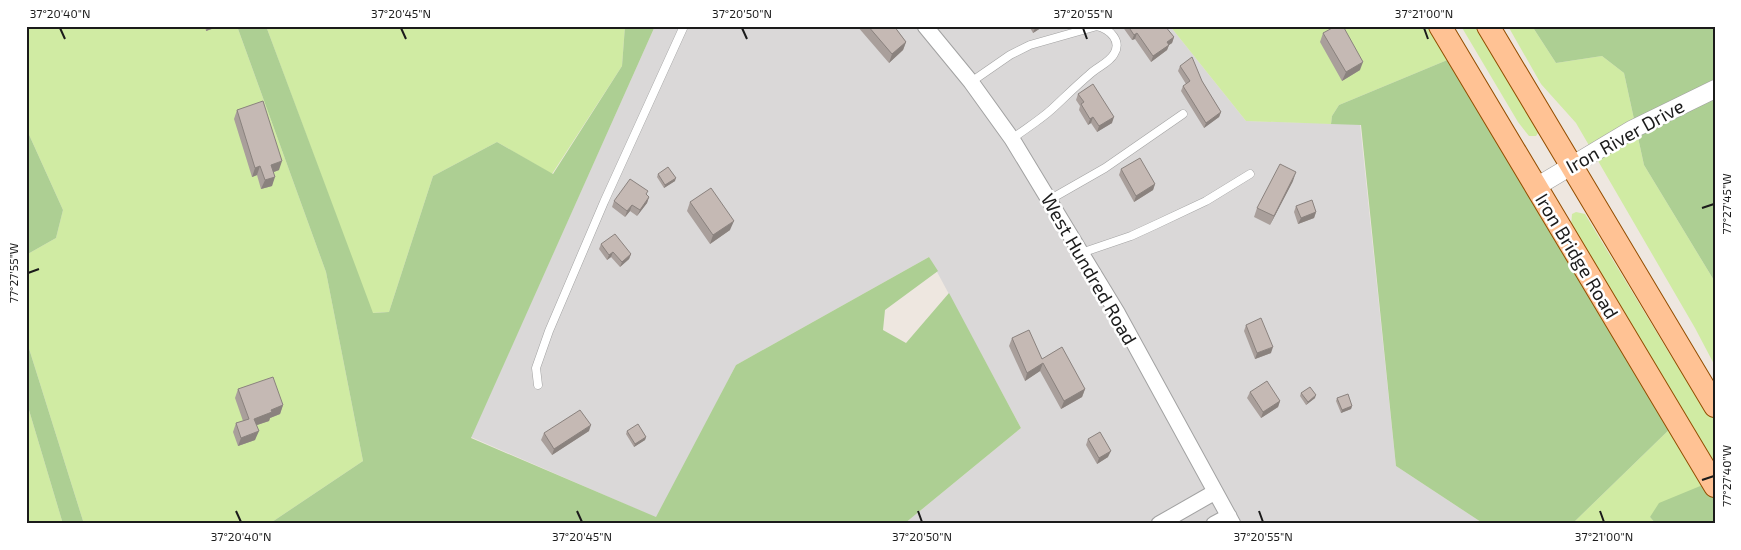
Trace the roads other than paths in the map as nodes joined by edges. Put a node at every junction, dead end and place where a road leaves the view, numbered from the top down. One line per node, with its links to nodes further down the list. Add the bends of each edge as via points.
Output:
1 (684, 26): 15 (lane, via 549,331 536,368)
2 (925, 26): 6 (street, West Hundred Road)
3 (1097, 26): 6 (lane, via 1030,45); 9 (lane, via 1112,34 1116,41 1114,54 1052,109)
4 (1440, 26): 12 (main road, Iron Bridge Road)
5 (1488, 26): 10 (main road)
6 (971, 82): 9 (street, West Hundred Road)
7 (1715, 88): 10 (street, Iron River Drive, via 1642,124)
8 (1183, 114): 13 (lane, via 1105,168)
9 (1012, 139): 13 (street, West Hundred Road)
10 (1570, 166): 12 (street, Iron River Drive); 16 (main road)
11 (1250, 174): 14 (lane, via 1155,225)
12 (1536, 187): 17 (main road, Iron Bridge Road)
13 (1049, 200): 14 (street, West Hundred Road)
14 (1081, 253): 18 (street, West Hundred Road)
15 (538, 385)
16 (1715, 406)
17 (1715, 486)
18 (1215, 492): 19 (street, West Hundred Road); 20 (street)
19 (1231, 520): 21 (street)
20 (1159, 524)
21 (1214, 524)

